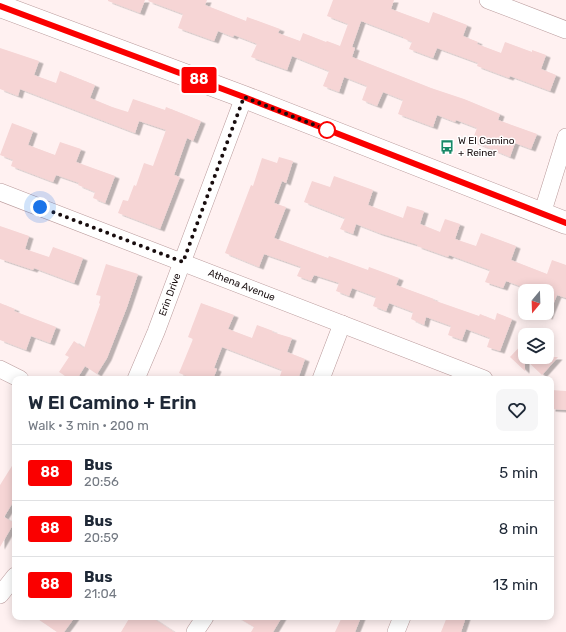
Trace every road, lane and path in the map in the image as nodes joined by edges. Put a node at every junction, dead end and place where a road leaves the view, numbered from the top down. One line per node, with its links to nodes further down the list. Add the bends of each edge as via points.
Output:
1 (488, 0): 3 (street)
2 (0, 6): 4 (main road)
3 (566, 30)
4 (244, 97): 7 (main road); 9 (street, Erin Drive)
5 (566, 137): 7 (street)
6 (0, 192): 9 (street, Athena Avenue)
7 (542, 214): 8 (main road)
8 (566, 223)
9 (183, 262): 10 (street, Athena Avenue); 13 (street, Erin Drive)
10 (342, 324): 14 (street); 15 (street, Athena Avenue)
11 (0, 369): 12 (street)
12 (14, 376)
13 (137, 376)
14 (322, 376)
15 (476, 376)
16 (12, 580): 17 (street)
17 (0, 595)
18 (203, 620): 20 (street)
19 (401, 620): 21 (street)
20 (194, 632)
21 (396, 632)

